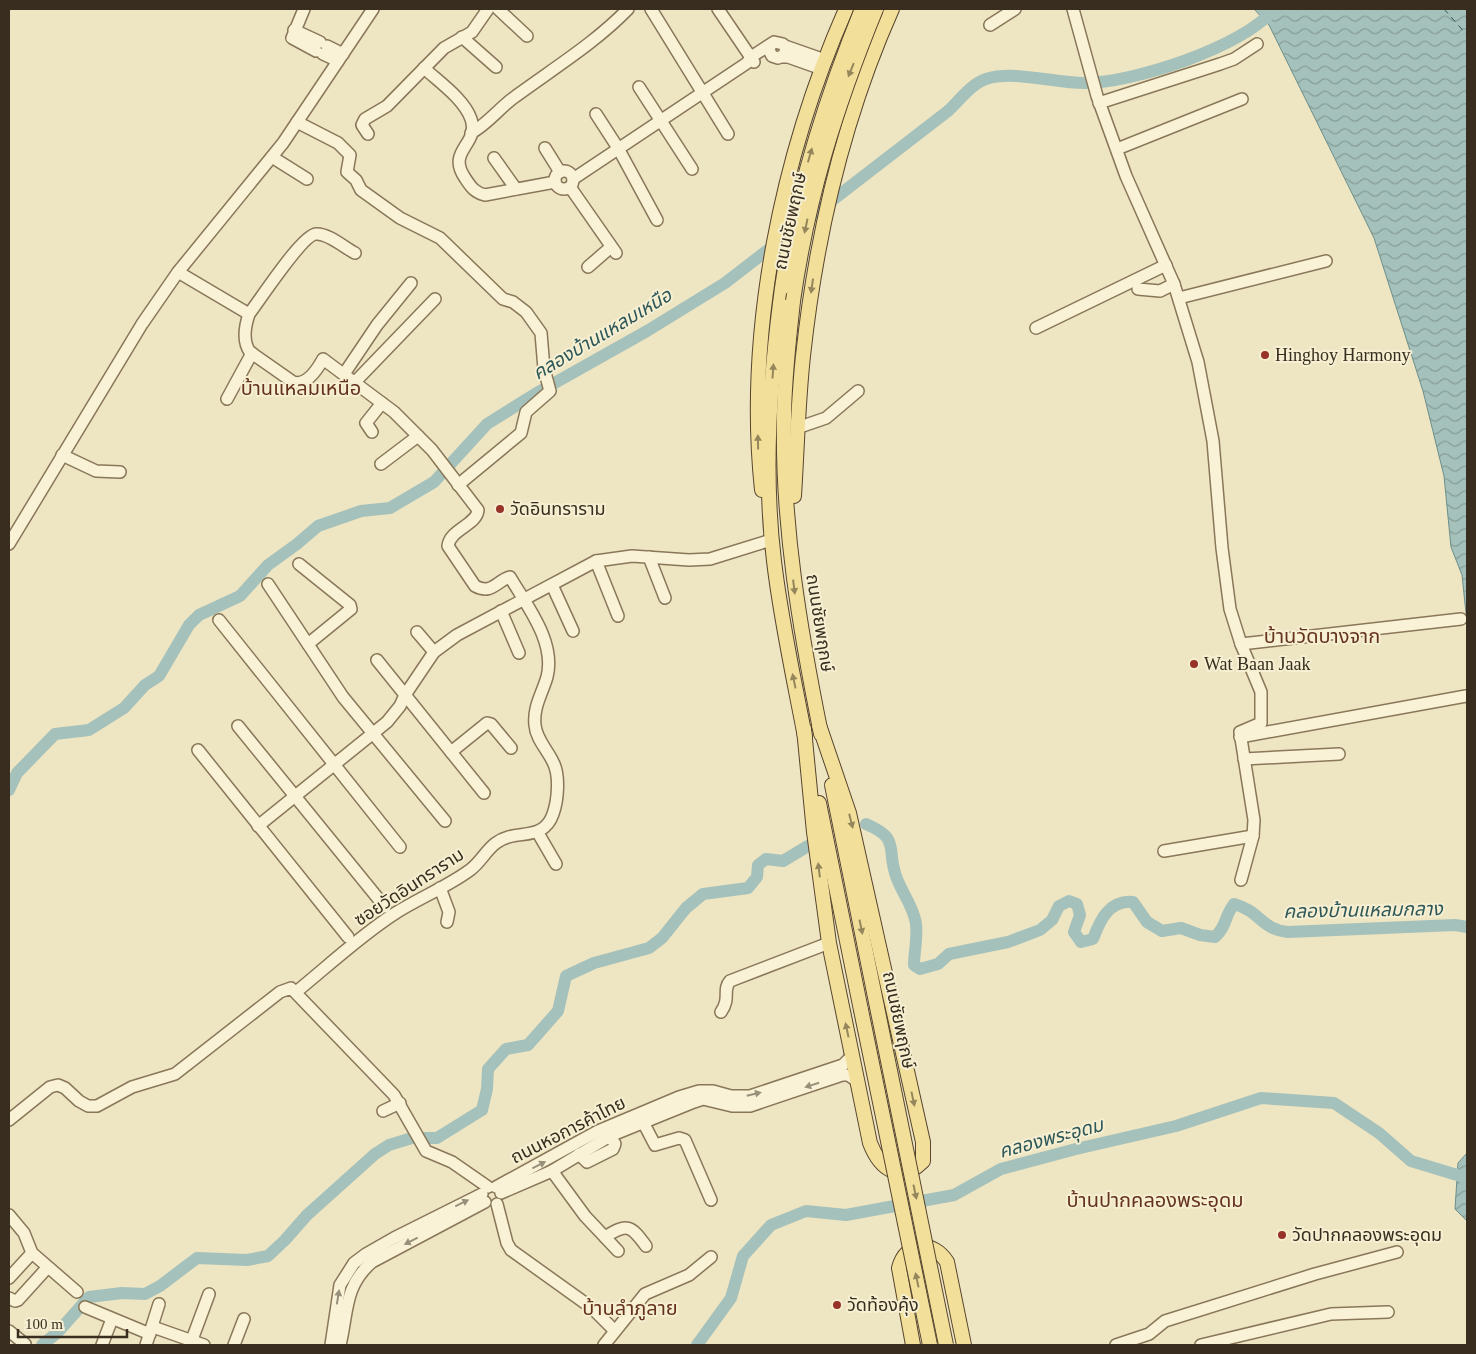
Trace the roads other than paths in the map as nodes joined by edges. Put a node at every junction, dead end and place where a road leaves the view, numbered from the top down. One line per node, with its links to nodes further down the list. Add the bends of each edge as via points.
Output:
1 (304, 9): 19 (street, via 293,34)
2 (374, 9): 19 (street)
3 (488, 9): 17 (street, via 472,32)
4 (498, 9): 16 (street)
5 (628, 9): 31 (street)
6 (651, 9): 25 (street)
7 (718, 9): 20 (street)
8 (862, 9): 74 (main road, ถนนชัยพฤกษ์, one-way to 8, bridge, via 769,429 782,288 796,210 814,142 834,76)
9 (876, 9): 70 (main road, ถนนชัยพฤกษ์, one-way to 70, bridge, via 828,139 804,236 793,302 784,419)
10 (892, 9): 14 (main road, ถนนชัยพฤกษ์)
11 (1015, 9): 15 (street)
12 (1073, 9): 27 (street)
13 (845, 10): 14 (main road, via 844,28 847,34 859,41 877,35); 21 (main road, ถนนชัยพฤกษ์)
14 (886, 22): 63 (main road, ถนนชัยพฤกษ์, one-way to 63, via 856,98 824,221 806,328)
15 (990, 25)
16 (527, 36)
17 (462, 37): 22 (street); 23 (street, via 444,48)
18 (1258, 44): 27 (street, via 1234,59 1212,67)
19 (340, 58): 30 (street)
20 (751, 61): 21 (street, via 777,51 788,57); 25 (street)
21 (824, 65): 71 (main road, ถนนชัยพฤกษ์, one-way to 21, via 758,440 764,318 781,211 798,141)
22 (496, 67)
23 (424, 68): 31 (street, via 463,105 470,116); 32 (street, via 387,106 365,119 362,125)
24 (639, 87): 29 (street)
25 (703, 90): 29 (street); 33 (street)
26 (1242, 99): 36 (street)
27 (1098, 100): 36 (street)
28 (596, 114): 35 (street)
29 (660, 120): 35 (street); 39 (street)
30 (297, 122): 37 (street); 69 (street, via 338,143 349,154 347,172 361,190 400,218 440,238 503,299 526,312 542,335 544,369 549,386 526,412 521,434)
31 (472, 133): 43 (street, via 458,163 470,186 485,195)
32 (368, 134)
33 (728, 134)
34 (546, 148): 40 (street)
35 (618, 148): 42 (street); 44 (street)
36 (1118, 149): 47 (street, via 1126,176)
37 (272, 157): 41 (street); 49 (street)
38 (494, 158): 43 (street)
39 (692, 169)
40 (557, 177): 42 (street, via 570,173); 43 (street)
41 (307, 179)
42 (571, 183): 48 (street, via 613,250)
43 (516, 189)
44 (657, 220)
45 (354, 254): 55 (street, via 324,236 310,236 284,265)
46 (1326, 262): 53 (street)
47 (1166, 265): 51 (street); 56 (street)
48 (588, 267)
49 (178, 272): 55 (street); 66 (street, via 142,324)
50 (411, 283): 58 (street)
51 (1174, 284): 52 (street, via 1160,292); 53 (street)
52 (1138, 289)
53 (1179, 298): 88 (street, via 1207,407 1225,580)
54 (435, 299): 59 (street)
55 (249, 314): 57 (street, via 245,341)
56 (1036, 328)
57 (252, 353): 58 (street, via 298,384 306,380 323,359); 61 (street)
58 (344, 374): 59 (street)
59 (355, 382): 62 (street)
60 (858, 391): 63 (street, via 826,418)
61 (227, 399)
62 (382, 403): 64 (street, via 366,423); 65 (street)
63 (797, 429): 70 (main road, ถนนชัยพฤกษ์)
64 (372, 432)
65 (418, 436): 67 (street); 69 (street)
66 (62, 456): 68 (street, via 98,472); 72 (street)
67 (380, 464)
68 (120, 472)
69 (458, 485): 80 (street, via 474,502 478,513 456,532 448,546 475,586 490,590 510,577)
70 (789, 539): 94 (main road, ถนนชัยพฤกษ์, one-way to 94, via 797,608)
71 (768, 541): 73 (street, via 710,559); 74 (main road, ถนนชัยพฤกษ์)
72 (9, 544)
73 (649, 557): 75 (street); 79 (street)
74 (774, 559): 96 (main road, ถนนชัยพฤกษ์, one-way to 74)
75 (596, 561): 78 (street); 82 (street)
76 (299, 564): 87 (street, via 351,609)
77 (268, 584): 87 (street)
78 (552, 585): 80 (street); 85 (street)
79 (665, 598)
80 (524, 600): 81 (street); 109 (street, via 546,644 549,660 547,677 535,709 536,734 557,772 553,813 548,824)
81 (501, 611): 89 (street, via 456,635); 90 (street)
82 (618, 616)
83 (1461, 619): 88 (street)
84 (219, 620): 104 (street)
85 (573, 631)
86 (416, 632): 89 (street)
87 (308, 644): 97 (street, via 343,697)
88 (1241, 644): 98 (street, via 1262,700 1261,723 1240,732)
89 (434, 652): 92 (street)
90 (519, 653)
91 (377, 660): 92 (street)
92 (405, 695): 97 (street, via 400,706); 101 (street)
93 (1466, 696): 98 (street)
94 (819, 725): 123 (main road, one-way to 123, via 849,814 892,996 924,1148 923,1161 915,1169 895,1172 877,1156 870,1143); 164 (main road, ถนนชัยพฤกษ์, one-way to 164, bridge)
95 (238, 726): 106 (street)
96 (804, 728): 119 (main road, one-way to 96); 163 (main road, ถนนชัยพฤกษ์, one-way to 96, bridge)
97 (374, 735): 104 (street); 107 (street)
98 (1240, 737): 103 (street)
99 (511, 748): 101 (street, via 487,723)
100 (198, 750): 108 (street)
101 (451, 752): 105 (street)
102 (1339, 754): 103 (street)
103 (1244, 759): 110 (street, via 1254,820)
104 (334, 765): 106 (street); 111 (street)
105 (484, 793)
106 (295, 795): 108 (street); 116 (street)
107 (445, 821)
108 (258, 826): 118 (street)
109 (538, 833): 113 (street); 115 (street, ซอยวัดอินทราราม, via 501,839 470,870)
110 (1253, 836): 112 (street); 114 (street)
111 (400, 847)
112 (1164, 851)
113 (556, 864)
114 (1241, 880)
115 (440, 888): 117 (street, via 449,912); 120 (street, ซอยวัดอินทราราม, via 394,914)
116 (385, 906)
117 (447, 922)
118 (348, 937)
119 (829, 943): 121 (street, via 730,981 727,984 727,1004); 122 (main road, one-way to 119)
120 (296, 992): 125 (street); 127 (street, via 291,988 280,992 175,1074 132,1087 96,1106 83,1103 58,1085 50,1087)
121 (721, 1012)
122 (852, 1052): 123 (main road); 124 (street, ถนนหอการค้าไทย, via 843,1065)
123 (858, 1081): 124 (street, ถนนหอการค้าไทย, one-way to 124, via 842,1075)
124 (782, 1090): 128 (street, ถนนหอการค้าไทย, via 750,1106 732,1106 703,1099); 130 (street, ถนนหอการค้าไทย, one-way to 124, via 598,1131 679,1097 699,1091 750,1096)
125 (400, 1103): 126 (street); 130 (street, via 426,1151 452,1162)
126 (383, 1111)
127 (9, 1120)
128 (642, 1122): 129 (street, ถนนหอการค้าไทย, via 610,1136); 131 (street, via 655,1145 679,1138 685,1140)
129 (552, 1171): 130 (street, ถนนหอการค้าไทย); 133 (street)
130 (492, 1195): 150 (street, via 511,1250 592,1308); 159 (street, ถนนหอการค้าไทย, one-way to 130, via 340,1285 354,1263 394,1238); 160 (street, ถนนหอการค้าไทย, one-way to 160, via 372,1262 362,1271 354,1280 350,1293)
131 (711, 1200)
132 (9, 1215): 137 (street, via 24,1233)
133 (605, 1237): 134 (street, via 624,1226 630,1227); 135 (street)
134 (646, 1246)
135 (618, 1251)
136 (1397, 1252): 152 (street, via 1166,1321)
137 (32, 1253): 139 (street); 140 (street)
138 (711, 1257): 150 (street, via 689,1275 645,1294)
139 (47, 1268): 141 (street); 143 (street, via 18,1300)
140 (9, 1278)
141 (77, 1292)
142 (209, 1294): 153 (street)
143 (9, 1298)
144 (159, 1304): 149 (street)
145 (85, 1307): 147 (street)
146 (1388, 1312): 167 (street, via 1331,1314)
147 (112, 1319): 149 (street); 155 (street)
148 (244, 1319): 158 (street)
149 (152, 1330): 153 (street); 156 (street)
150 (614, 1330): 161 (street)
151 (9, 1331): 154 (street)
152 (1150, 1340): 166 (street)
153 (190, 1343): 157 (street)
154 (25, 1344)
155 (102, 1345)
156 (146, 1345)
157 (204, 1345)
158 (234, 1345)
159 (331, 1345)
160 (340, 1345)
161 (604, 1345)
162 (913, 1345): 165 (main road, via 899,1268 910,1249 922,1245 932,1246 947,1262)
163 (930, 1345)
164 (946, 1345)
165 (964, 1345)
166 (1116, 1345)
167 (1201, 1345)

